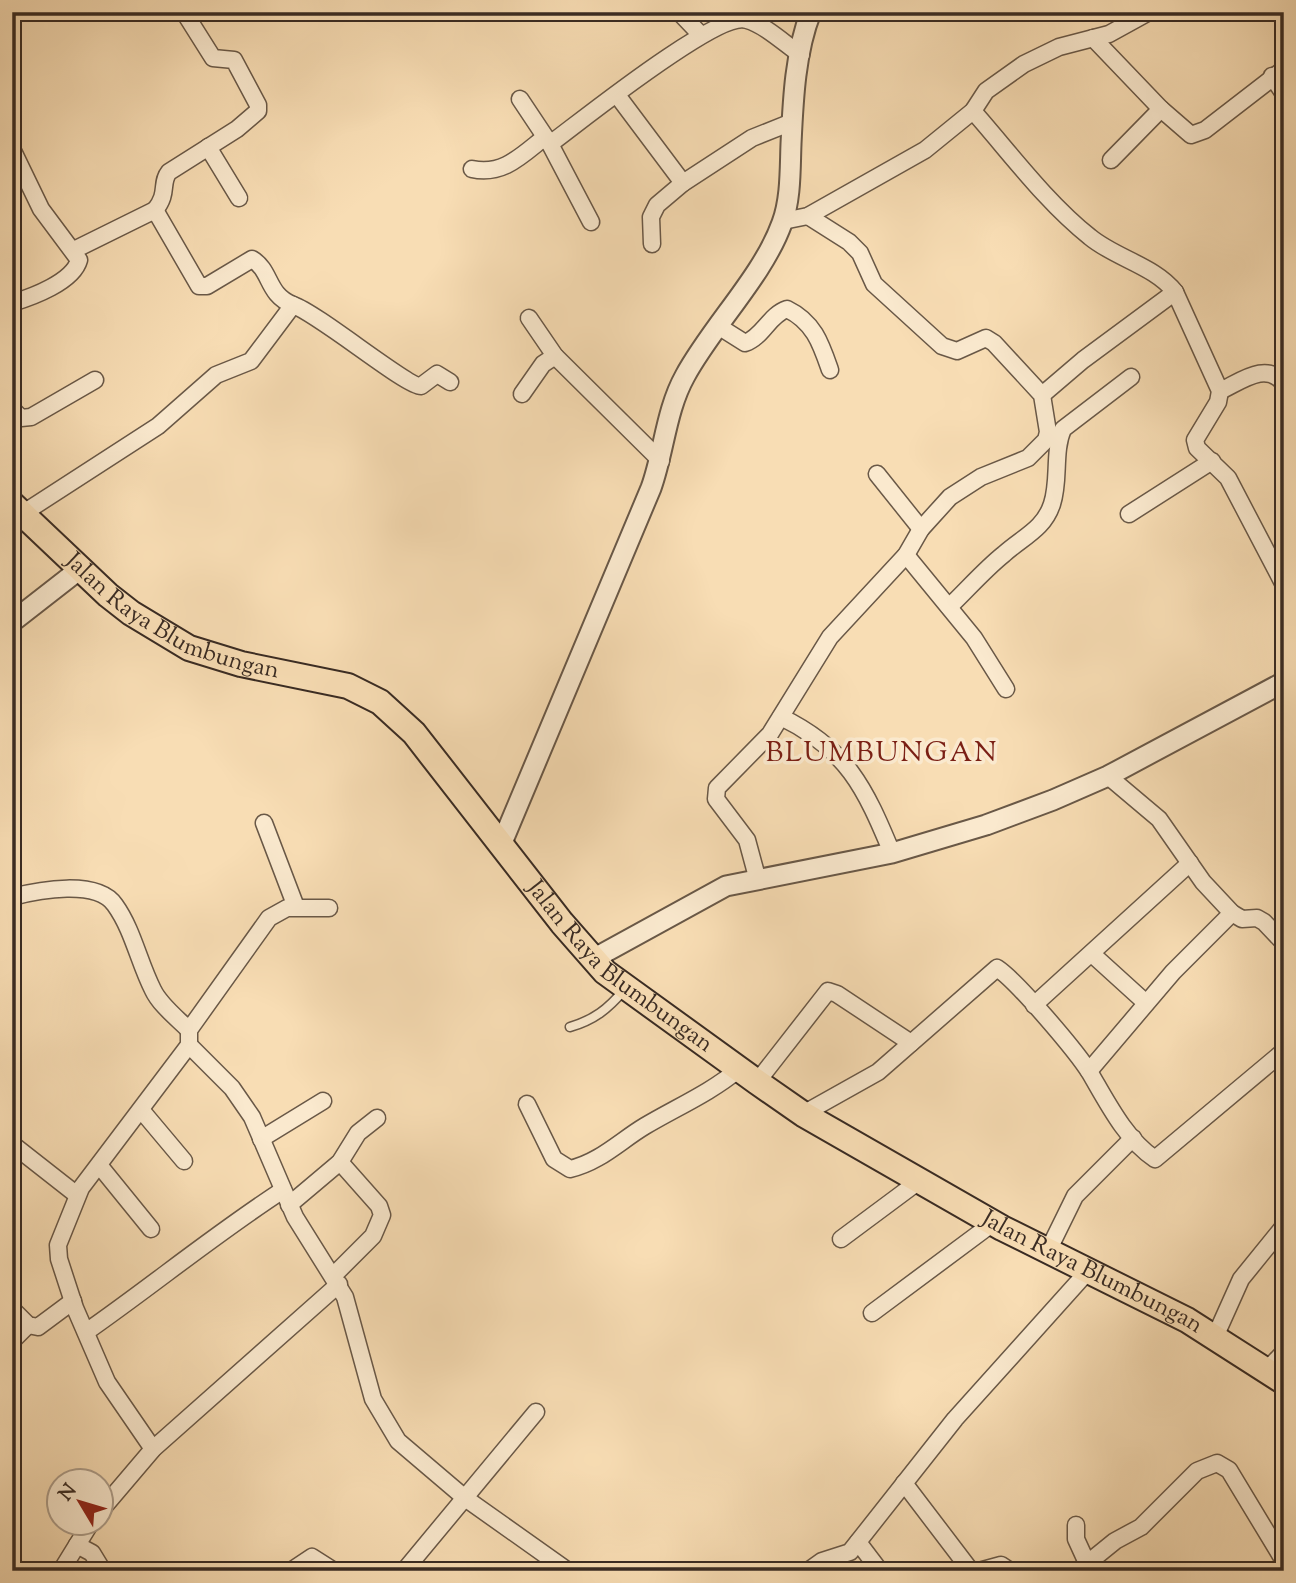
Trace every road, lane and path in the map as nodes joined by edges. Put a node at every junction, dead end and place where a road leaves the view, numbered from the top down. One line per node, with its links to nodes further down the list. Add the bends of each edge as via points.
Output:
1 (184, 12): 17 (street, via 213,58 234,60 258,105 255,115)
2 (679, 12): 6 (street)
3 (811, 12): 8 (street)
4 (1149, 12): 7 (street, via 1135,23)
5 (734, 16): 6 (street); 8 (street, via 758,25)
6 (700, 34): 11 (street)
7 (1093, 38): 13 (street); 14 (street, via 1059,47 1024,64 986,91)
8 (801, 55): 15 (street)
9 (1278, 72): 10 (street); 13 (street, via 1198,134 1191,135)
10 (1284, 94)
11 (617, 95): 16 (street); 21 (street)
12 (520, 99): 16 (street)
13 (1161, 109): 19 (street)
14 (972, 111): 24 (street, via 925,150); 29 (street, via 1079,229 1111,254 1164,280)
15 (792, 122): 21 (street, via 752,138); 25 (street)
16 (547, 141): 20 (street, via 505,168 494,172); 26 (street)
17 (208, 147): 22 (street); 23 (street, via 166,174 165,195)
18 (12, 149): 28 (street, via 41,209)
19 (1111, 160)
20 (472, 169)
21 (683, 183): 27 (street, via 652,211)
22 (239, 198)
23 (155, 210): 28 (street); 31 (street, via 199,286 207,286 252,259 276,296)
24 (808, 216): 25 (street); 42 (street, via 849,242 860,253 874,284 942,346 957,351 989,340)
25 (783, 221): 33 (street, via 770,249)
26 (590, 222)
27 (652, 244)
28 (75, 250): 30 (street, via 79,260 72,272)
29 (1175, 292): 40 (street); 42 (street)
30 (12, 303)
31 (293, 305): 38 (street, via 410,384 421,386 437,374); 47 (street, via 251,361 216,374 158,426)
32 (529, 318): 34 (street)
33 (718, 326): 35 (street, via 745,343 787,309 812,328); 44 (street, via 674,398)
34 (555, 356): 41 (street, via 543,364); 44 (street)
35 (830, 370)
36 (1131, 377): 53 (street, via 1063,429 1058,439 1054,501 1039,528 1004,554)
37 (95, 380): 43 (street, via 32,417 21,418)
38 (450, 382)
39 (1284, 384): 40 (street, via 1276,374 1263,371)
40 (1220, 391): 45 (street, via 1219,402 1195,440)
41 (522, 394)
42 (1042, 395): 49 (street, via 1048,432 1041,447 950,497)
43 (12, 409)
44 (661, 461): 60 (street)
45 (1212, 461): 48 (street); 52 (street, via 1227,478)
46 (877, 474): 49 (street)
47 (17, 509): 51 (main road, Jalan Raya Blumbungan)
48 (1129, 514)
49 (921, 530): 50 (street)
50 (905, 555): 53 (street); 57 (street, via 830,637)
51 (80, 569): 54 (street); 60 (main road, Jalan Raya Blumbungan, via 131,613 188,648 348,686 380,702 414,733)
52 (1284, 585)
53 (949, 607): 56 (street)
54 (14, 621)
55 (1284, 682): 58 (street)
56 (1006, 690)
57 (781, 718): 61 (street, via 823,742 854,775); 63 (street, via 715,794 747,840)
58 (1108, 776): 61 (street, via 986,825); 62 (street, via 1158,819)
59 (264, 823): 65 (street)
60 (501, 845): 70 (main road, Jalan Raya Blumbungan)
61 (892, 853): 63 (street)
62 (1189, 863): 67 (street); 69 (street)
63 (757, 877): 70 (street, via 702,897)
64 (12, 897): 75 (street, via 71,888 114,902 153,991)
65 (296, 908): 66 (street); 75 (street, via 281,909 269,918)
66 (329, 908)
67 (1232, 913): 68 (street, via 1264,922); 72 (street)
68 (1284, 943)
69 (1092, 954): 72 (street); 73 (street)
70 (593, 959): 71 (main road, Jalan Raya Blumbungan)
71 (626, 988): 74 (lane, via 606,1010); 79 (main road, Jalan Raya Blumbungan)
72 (1146, 1003): 78 (street)
73 (1034, 1005): 76 (street, via 995,969); 78 (street)
74 (570, 1027)
75 (189, 1037): 82 (street); 86 (street, via 232,1088)
76 (911, 1043): 79 (street, via 828,991); 83 (street, via 878,1072)
77 (1284, 1051): 85 (street, via 1158,1158 1152,1158)
78 (1089, 1071): 85 (street)
79 (748, 1075): 81 (street, via 642,1127 586,1166 570,1169 554,1159); 83 (main road, Jalan Raya Blumbungan)
80 (323, 1101): 86 (street)
81 (527, 1104)
82 (142, 1111): 88 (street); 90 (street)
83 (803, 1114): 91 (main road, Jalan Raya Blumbungan)
84 (377, 1118): 89 (street, via 358,1133)
85 (1133, 1138): 98 (street, via 1075,1196)
86 (261, 1139): 93 (street)
87 (12, 1144): 92 (street)
88 (184, 1161)
89 (340, 1162): 93 (street); 100 (street, via 382,1214 373,1236)
90 (99, 1166): 92 (street); 96 (street)
91 (919, 1181): 94 (main road, Jalan Raya Blumbungan); 97 (street)
92 (77, 1195): 101 (street, via 58,1245 58,1259)
93 (286, 1198): 100 (street); 105 (street, via 237,1219)
94 (993, 1223): 98 (main road, Jalan Raya Blumbungan); 103 (street)
95 (1284, 1226): 106 (street, via 1241,1279)
96 (151, 1229)
97 (841, 1239)
98 (1048, 1251): 99 (main road, Jalan Raya Blumbungan)
99 (1089, 1270): 106 (main road, Jalan Raya Blumbungan); 111 (street, via 954,1419)
100 (336, 1280): 110 (street); 113 (street, via 384,1422 422,1465)
101 (74, 1301): 104 (street, via 44,1325); 105 (street)
102 (12, 1309): 104 (street)
103 (872, 1313)
104 (28, 1325): 107 (street)
105 (86, 1332): 110 (street, via 107,1382)
106 (1215, 1337): 108 (main road, Jalan Raya Blumbungan)
107 (12, 1341)
108 (1278, 1368)
109 (536, 1412): 113 (street)
110 (153, 1449): 112 (street)
111 (904, 1483): 116 (street); 128 (street)
112 (116, 1493)
113 (465, 1498): 124 (street); 125 (street)
114 (1076, 1525): 119 (street)
115 (81, 1538): 117 (street)
116 (858, 1542): 126 (street, via 850,1552); 127 (street)
117 (77, 1545): 120 (street); 121 (street, via 92,1553)
118 (1284, 1562): 119 (street, via 1228,1470 1217,1463 1197,1471 1141,1527)
119 (1083, 1567)
120 (61, 1571)
121 (103, 1571)
122 (291, 1571): 123 (street, via 312,1558)
123 (334, 1571)
124 (404, 1571)
125 (569, 1571)
126 (808, 1571)
127 (880, 1571)
128 (971, 1571)
129 (979, 1571): 130 (street, via 1001,1565)
130 (1010, 1571)

